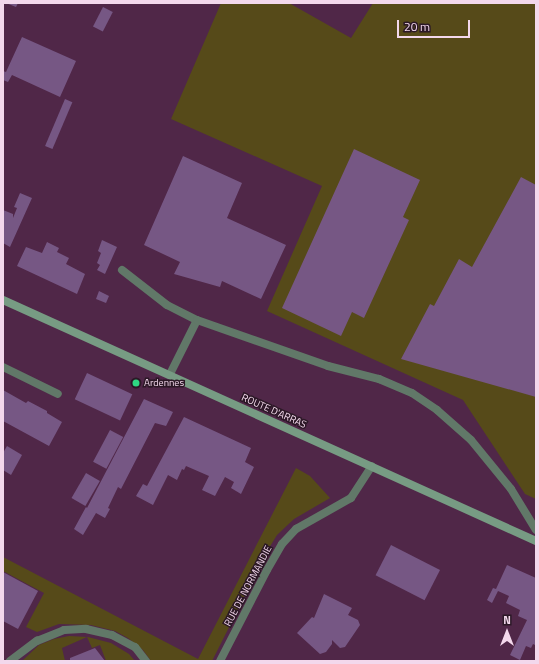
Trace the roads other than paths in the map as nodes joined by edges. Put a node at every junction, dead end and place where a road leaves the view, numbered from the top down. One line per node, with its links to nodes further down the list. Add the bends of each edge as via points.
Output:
1 (122, 270): 3 (street, via 167,305)
2 (3, 300): 5 (main road, ROUTE D'ARRAS)
3 (198, 320): 5 (street); 8 (street, via 328,366 379,379 412,393 437,410 471,440 511,489)
4 (3, 366): 6 (street)
5 (170, 374): 7 (main road, ROUTE D'ARRAS)
6 (58, 394)
7 (372, 466): 9 (main road, ROUTE D'ARRAS); 12 (street, RUE DE NORMANDIE, via 351,498 296,529 282,544)
8 (536, 530)
9 (536, 541)
10 (10, 661): 11 (street, via 37,641 64,630 86,629 112,635 135,647)
11 (146, 661)
12 (220, 661)

